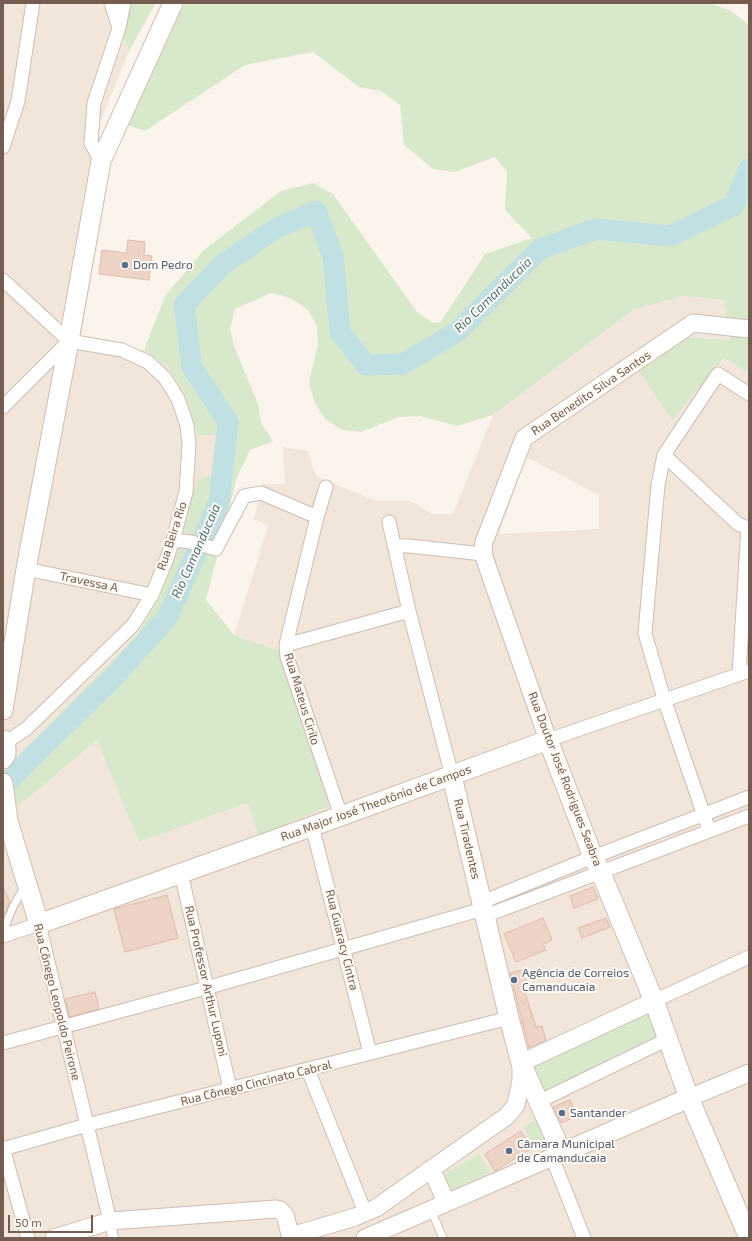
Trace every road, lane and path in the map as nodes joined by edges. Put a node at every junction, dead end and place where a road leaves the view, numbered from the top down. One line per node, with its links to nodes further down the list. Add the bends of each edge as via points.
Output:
1 (33, 3): 6 (street, via 18,101)
2 (111, 3): 5 (street)
3 (124, 3): 5 (street)
4 (173, 3): 7 (main road)
5 (119, 28): 7 (street, via 94,103 91,143)
6 (3, 147)
7 (101, 161): 10 (main road)
8 (3, 280): 10 (street)
9 (749, 329): 20 (street, Rua Benedito Silva Santos, via 693,323 524,438 484,542)
10 (69, 341): 12 (street); 18 (street, Rua Beira Rio, via 122,350 148,362 165,378 178,399 187,425 189,444 186,492); 21 (main road)
11 (749, 394): 13 (street, via 718,374)
12 (3, 407)
13 (664, 455): 17 (street, via 738,524); 26 (street, via 658,485 645,633)
14 (326, 487): 15 (street, Rua Mateus Cirilo)
15 (317, 517): 18 (street, via 261,493 244,496 216,548); 24 (street, Rua Mateus Cirilo)
16 (389, 522): 19 (street, Rua Tiradentes)
17 (748, 528): 25 (street)
18 (174, 540): 22 (street, Rua Beira Rio)
19 (395, 546): 20 (street); 23 (street, Rua Tiradentes)
20 (483, 554): 28 (street, Rua Doutor José Rodrigues Seabra)
21 (26, 569): 22 (street, Travessa A); 27 (main road)
22 (152, 595): 29 (street, Rua Beira Rio, via 133,625)
23 (409, 611): 24 (street); 30 (street, Rua Tiradentes)
24 (286, 645): 34 (street, Rua Mateus Cirilo, via 287,657)
25 (744, 672): 26 (street, Rua Major José Theotônio de Campos)
26 (664, 699): 28 (street, Rua Major José Theotônio de Campos); 33 (street)
27 (3, 710)
28 (548, 740): 30 (main road, Rua Major José Theotônio de Campos); 38 (main road, Rua Doutor José Rodrigues Seabra)
29 (3, 752)
30 (452, 776): 34 (main road, Rua Major José Theotônio de Campos); 41 (main road, Rua Tiradentes)
31 (3, 783): 40 (main road, Rua Cônego Leopoldo Peirone, via 8,821)
32 (749, 797): 33 (street)
33 (704, 814): 37 (street); 38 (street)
34 (341, 816): 36 (main road, Rua Major José Theotônio de Campos)
35 (749, 816): 37 (street)
36 (312, 826): 39 (main road, Rua Major José Theotônio de Campos); 44 (street, Rua Guaracy Cintra)
37 (709, 830): 38 (street)
38 (597, 865): 41 (street); 41 (street); 47 (main road, Rua Doutor José Rodrigues Seabra)
39 (181, 874): 42 (main road, Rua Major José Theotônio de Campos); 46 (street, Rua Professor Arthur Luponi)
40 (27, 883): 42 (main road, Rua Cônego Leopoldo Peirone); 43 (lane, via 13,907 6,924)
41 (484, 909): 44 (street); 48 (main road, Rua Tiradentes)
42 (39, 924): 43 (street, Rua Major José Theotônio de Campos); 49 (street, Rua Cônego Leopoldo Peirone)
43 (5, 935)
44 (344, 949): 46 (street); 52 (street, Rua Guaracy Cintra)
45 (749, 957): 47 (street)
46 (206, 988): 49 (street); 56 (street, Rua Professor Arthur Luponi)
47 (654, 1001): 50 (main road, Rua Doutor José Rodrigues Seabra); 53 (street)
48 (508, 1018): 52 (street, Rua Cônego Cincinato Cabral); 53 (main road, Rua Tiradentes)
49 (64, 1026): 51 (street); 59 (street, Rua Cônego Leopoldo Peirone)
50 (668, 1039): 57 (main road, Rua Doutor José Rodrigues Seabra); 58 (street)
51 (3, 1043)
52 (370, 1054): 54 (street, Rua Cônego Cincinato Cabral)
53 (521, 1063): 58 (main road, Rua Tiradentes); 62 (street, via 521,1080 516,1105 512,1110)
54 (308, 1070): 56 (street, Rua Cônego Cincinato Cabral); 64 (street)
55 (749, 1073): 57 (street)
56 (230, 1089): 59 (street, Rua Cônego Cincinato Cabral)
57 (689, 1098): 61 (main road); 73 (main road, Rua Doutor José Rodrigues Seabra)
58 (538, 1102): 61 (main road, Rua Tiradentes)
59 (87, 1125): 60 (street, Rua Cônego Cincinato Cabral); 65 (street, Rua Cônego Leopoldo Peirone)
60 (3, 1148): 68 (street)
61 (557, 1155): 63 (street); 72 (street)
62 (428, 1171): 63 (street, via 435,1177 443,1195); 64 (street, via 376,1208)
63 (437, 1207): 66 (street); 71 (lane)
64 (365, 1212): 66 (street, via 373,1229); 67 (street)
65 (110, 1221): 67 (street, via 276,1209 285,1215); 69 (street); 70 (street)
66 (372, 1235)
67 (291, 1237)
68 (28, 1238)
69 (54, 1238)
70 (113, 1238)
71 (443, 1238)
72 (584, 1238)
73 (749, 1238)

